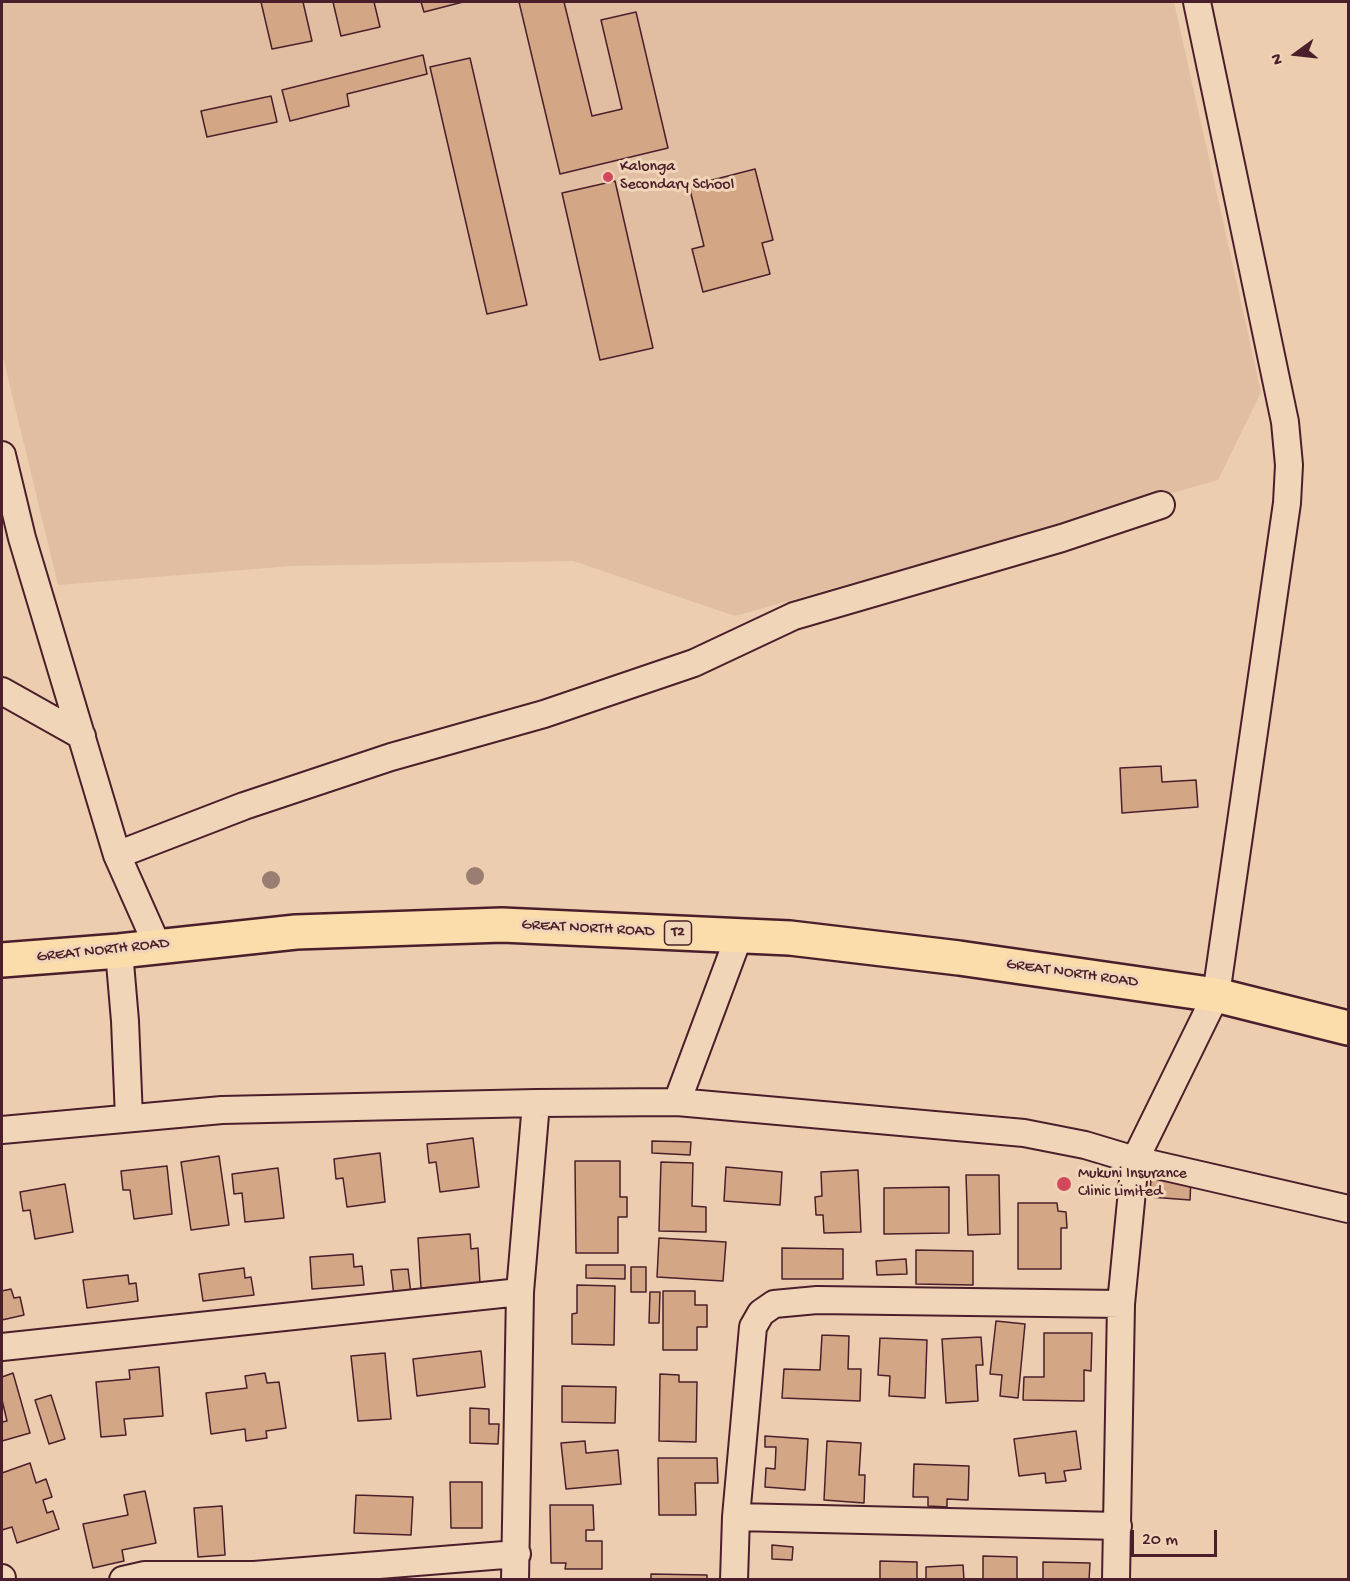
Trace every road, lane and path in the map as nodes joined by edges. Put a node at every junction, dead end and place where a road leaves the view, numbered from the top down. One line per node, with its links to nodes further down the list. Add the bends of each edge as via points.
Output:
1 (1197, 2): 11 (street, via 1285,422 1289,465 1287,503)
2 (2, 455): 5 (street, via 22,538)
3 (1161, 505): 6 (street, via 794,616 694,663 544,714 255,802)
4 (2, 691): 5 (street)
5 (82, 736): 6 (street)
6 (117, 855): 8 (street)
7 (739, 936): 8 (highway, GREAT NORTH ROAD / T2, via 502,925 297,932); 11 (highway, GREAT NORTH ROAD / T2, via 790,938 958,958); 14 (street)
8 (157, 945): 9 (highway, GREAT NORTH ROAD / T2)
9 (119, 951): 10 (highway, GREAT NORTH ROAD / T2); 15 (street)
10 (2, 960)
11 (1216, 995): 12 (highway, GREAT NORTH ROAD / T2); 17 (street)
12 (1348, 1028)
13 (536, 1102): 14 (street); 15 (street, via 222,1110); 19 (street)
14 (677, 1102): 17 (street, via 1024,1133)
15 (129, 1118): 16 (street)
16 (2, 1130)
17 (1135, 1160): 18 (street); 20 (street)
18 (1348, 1209)
19 (520, 1292): 21 (street); 24 (street)
20 (1121, 1304): 22 (street, via 817,1300 774,1304 761,1313 753,1327); 23 (street)
21 (2, 1347)
22 (736, 1517): 23 (street); 27 (street)
23 (1118, 1526): 28 (street)
24 (517, 1554): 25 (street, via 254,1575 145,1575); 26 (street)
25 (123, 1580)
26 (515, 1580)
27 (734, 1580)
28 (1116, 1580)

